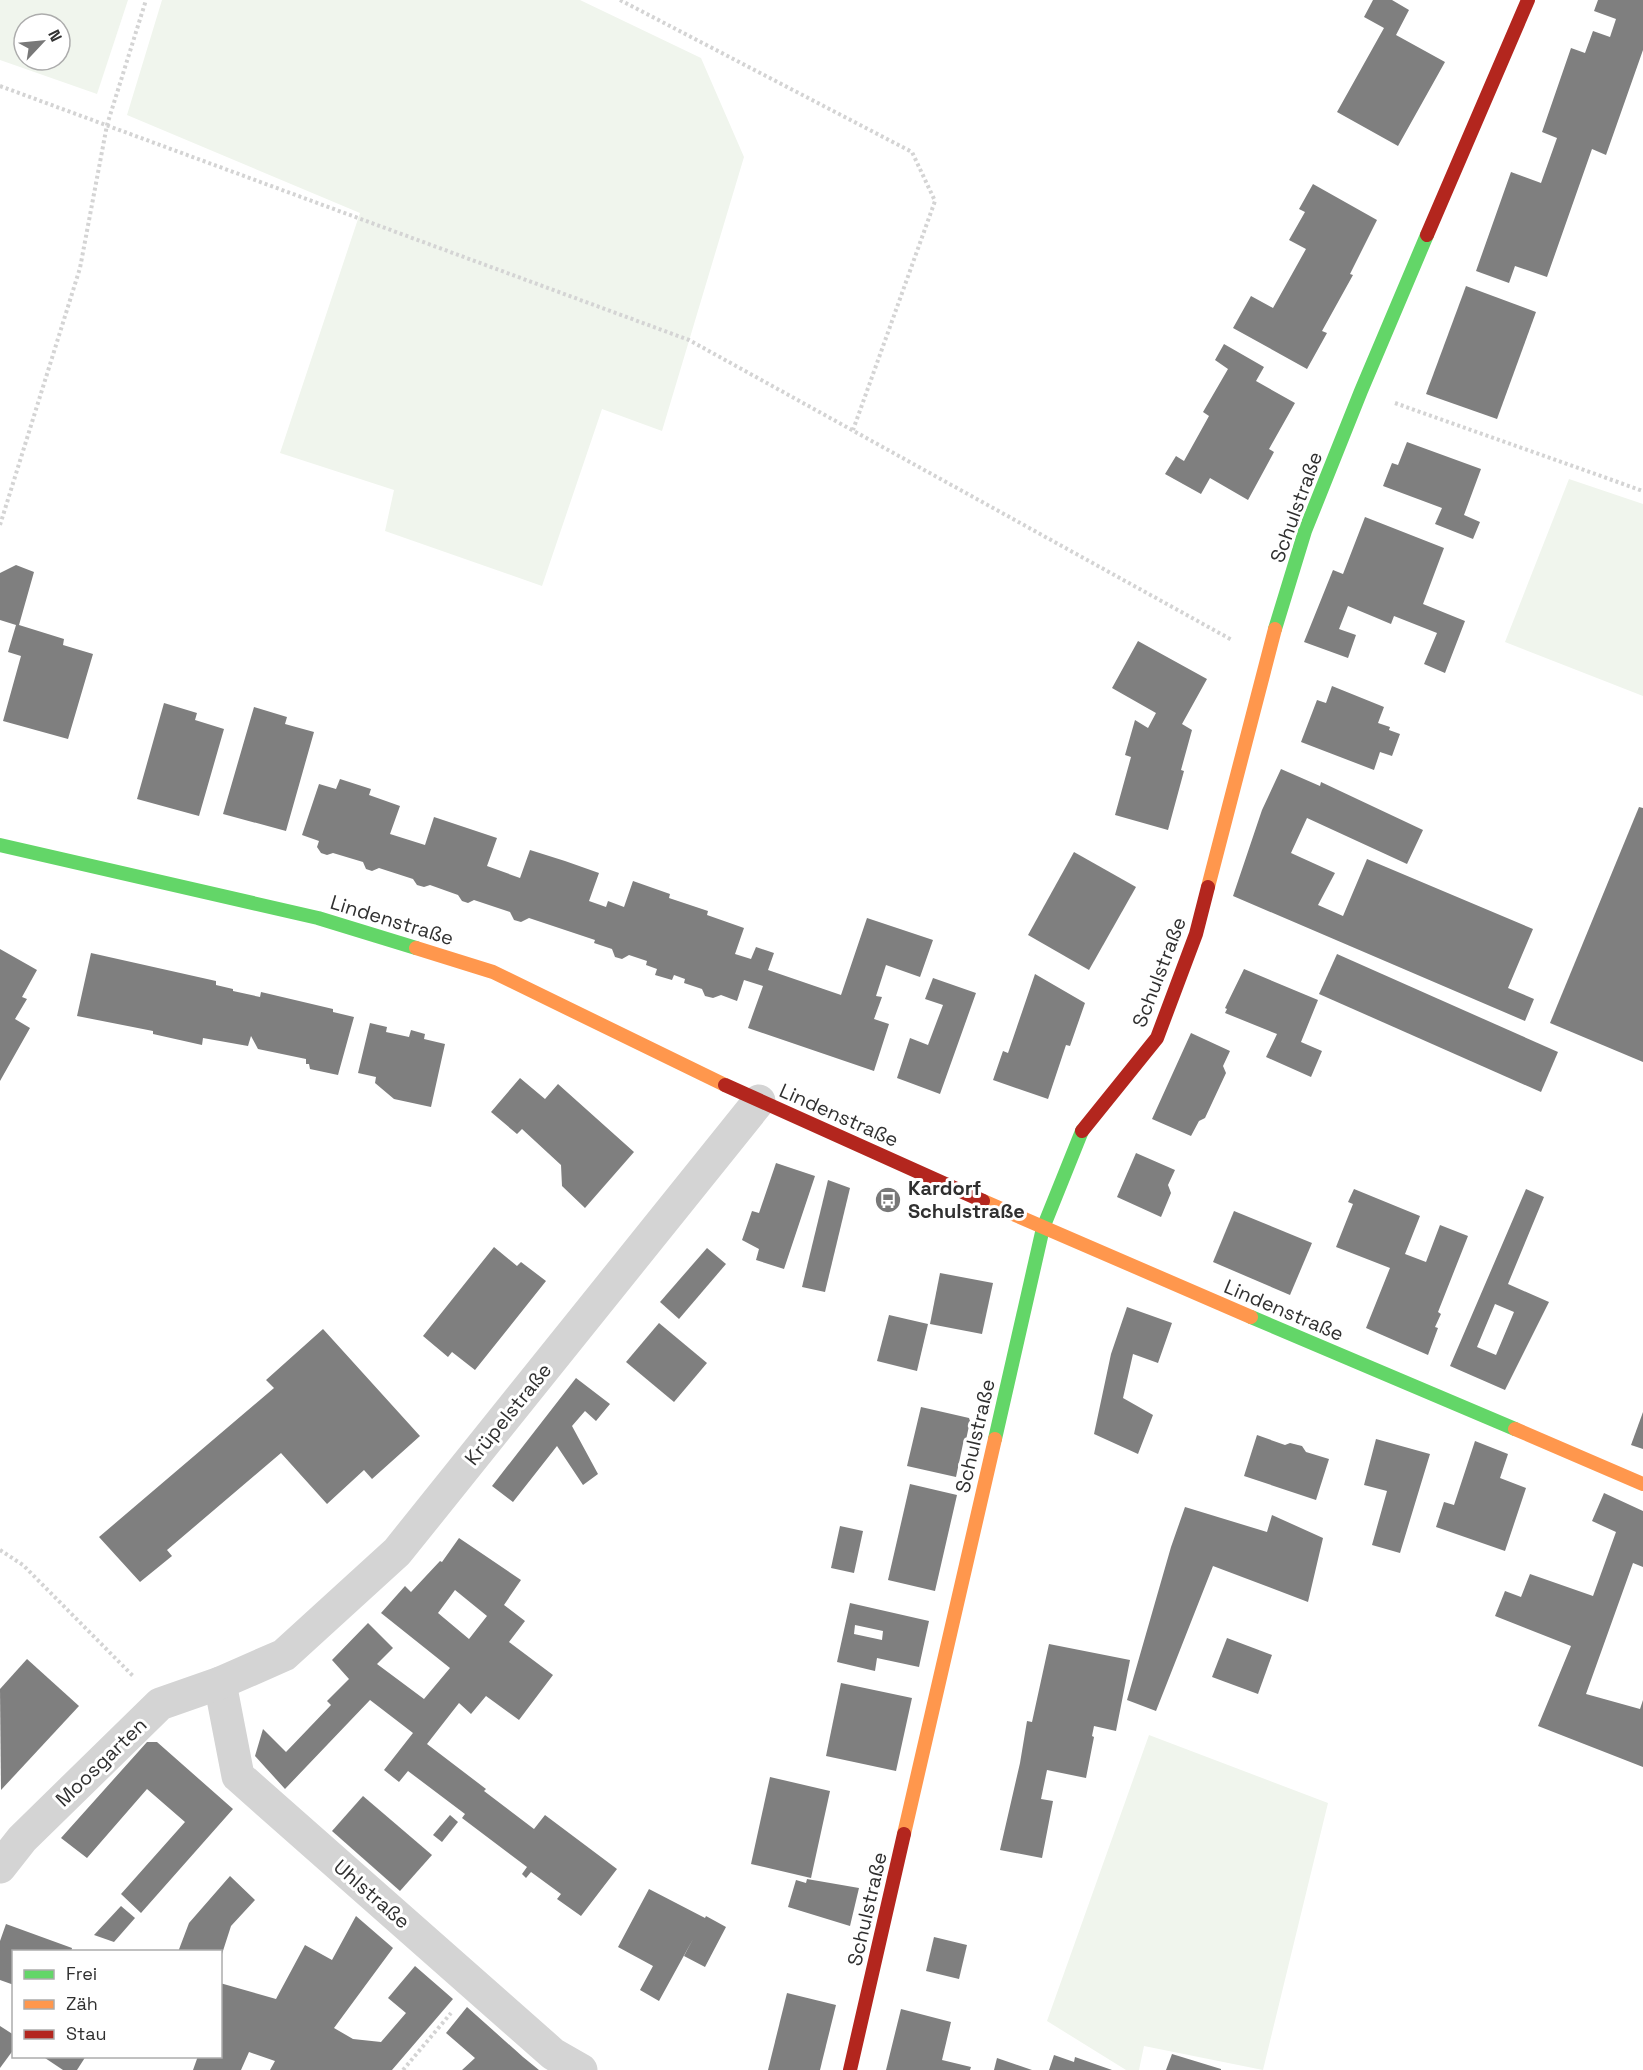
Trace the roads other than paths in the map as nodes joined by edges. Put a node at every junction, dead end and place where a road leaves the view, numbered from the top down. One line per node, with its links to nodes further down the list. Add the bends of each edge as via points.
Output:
1 (1528, 0): 4 (street, Schulstraße, via 1360,391 1305,531 1266,659 1196,934 1157,1038 1083,1127)
2 (0, 845): 3 (street, Lindenstraße, via 318,918 493,972)
3 (759, 1101): 4 (street, Lindenstraße); 6 (street, Krüpelstraße, via 397,1552 284,1655)
4 (1043, 1228): 5 (street, Lindenstraße); 9 (street, Schulstraße)
5 (1643, 1484)
6 (220, 1683): 7 (street, Moosgarten, via 160,1704 22,1839); 8 (street, Uhlstraße, via 238,1776 553,2054)
7 (0, 1867)
8 (581, 2070)
9 (850, 2070)

